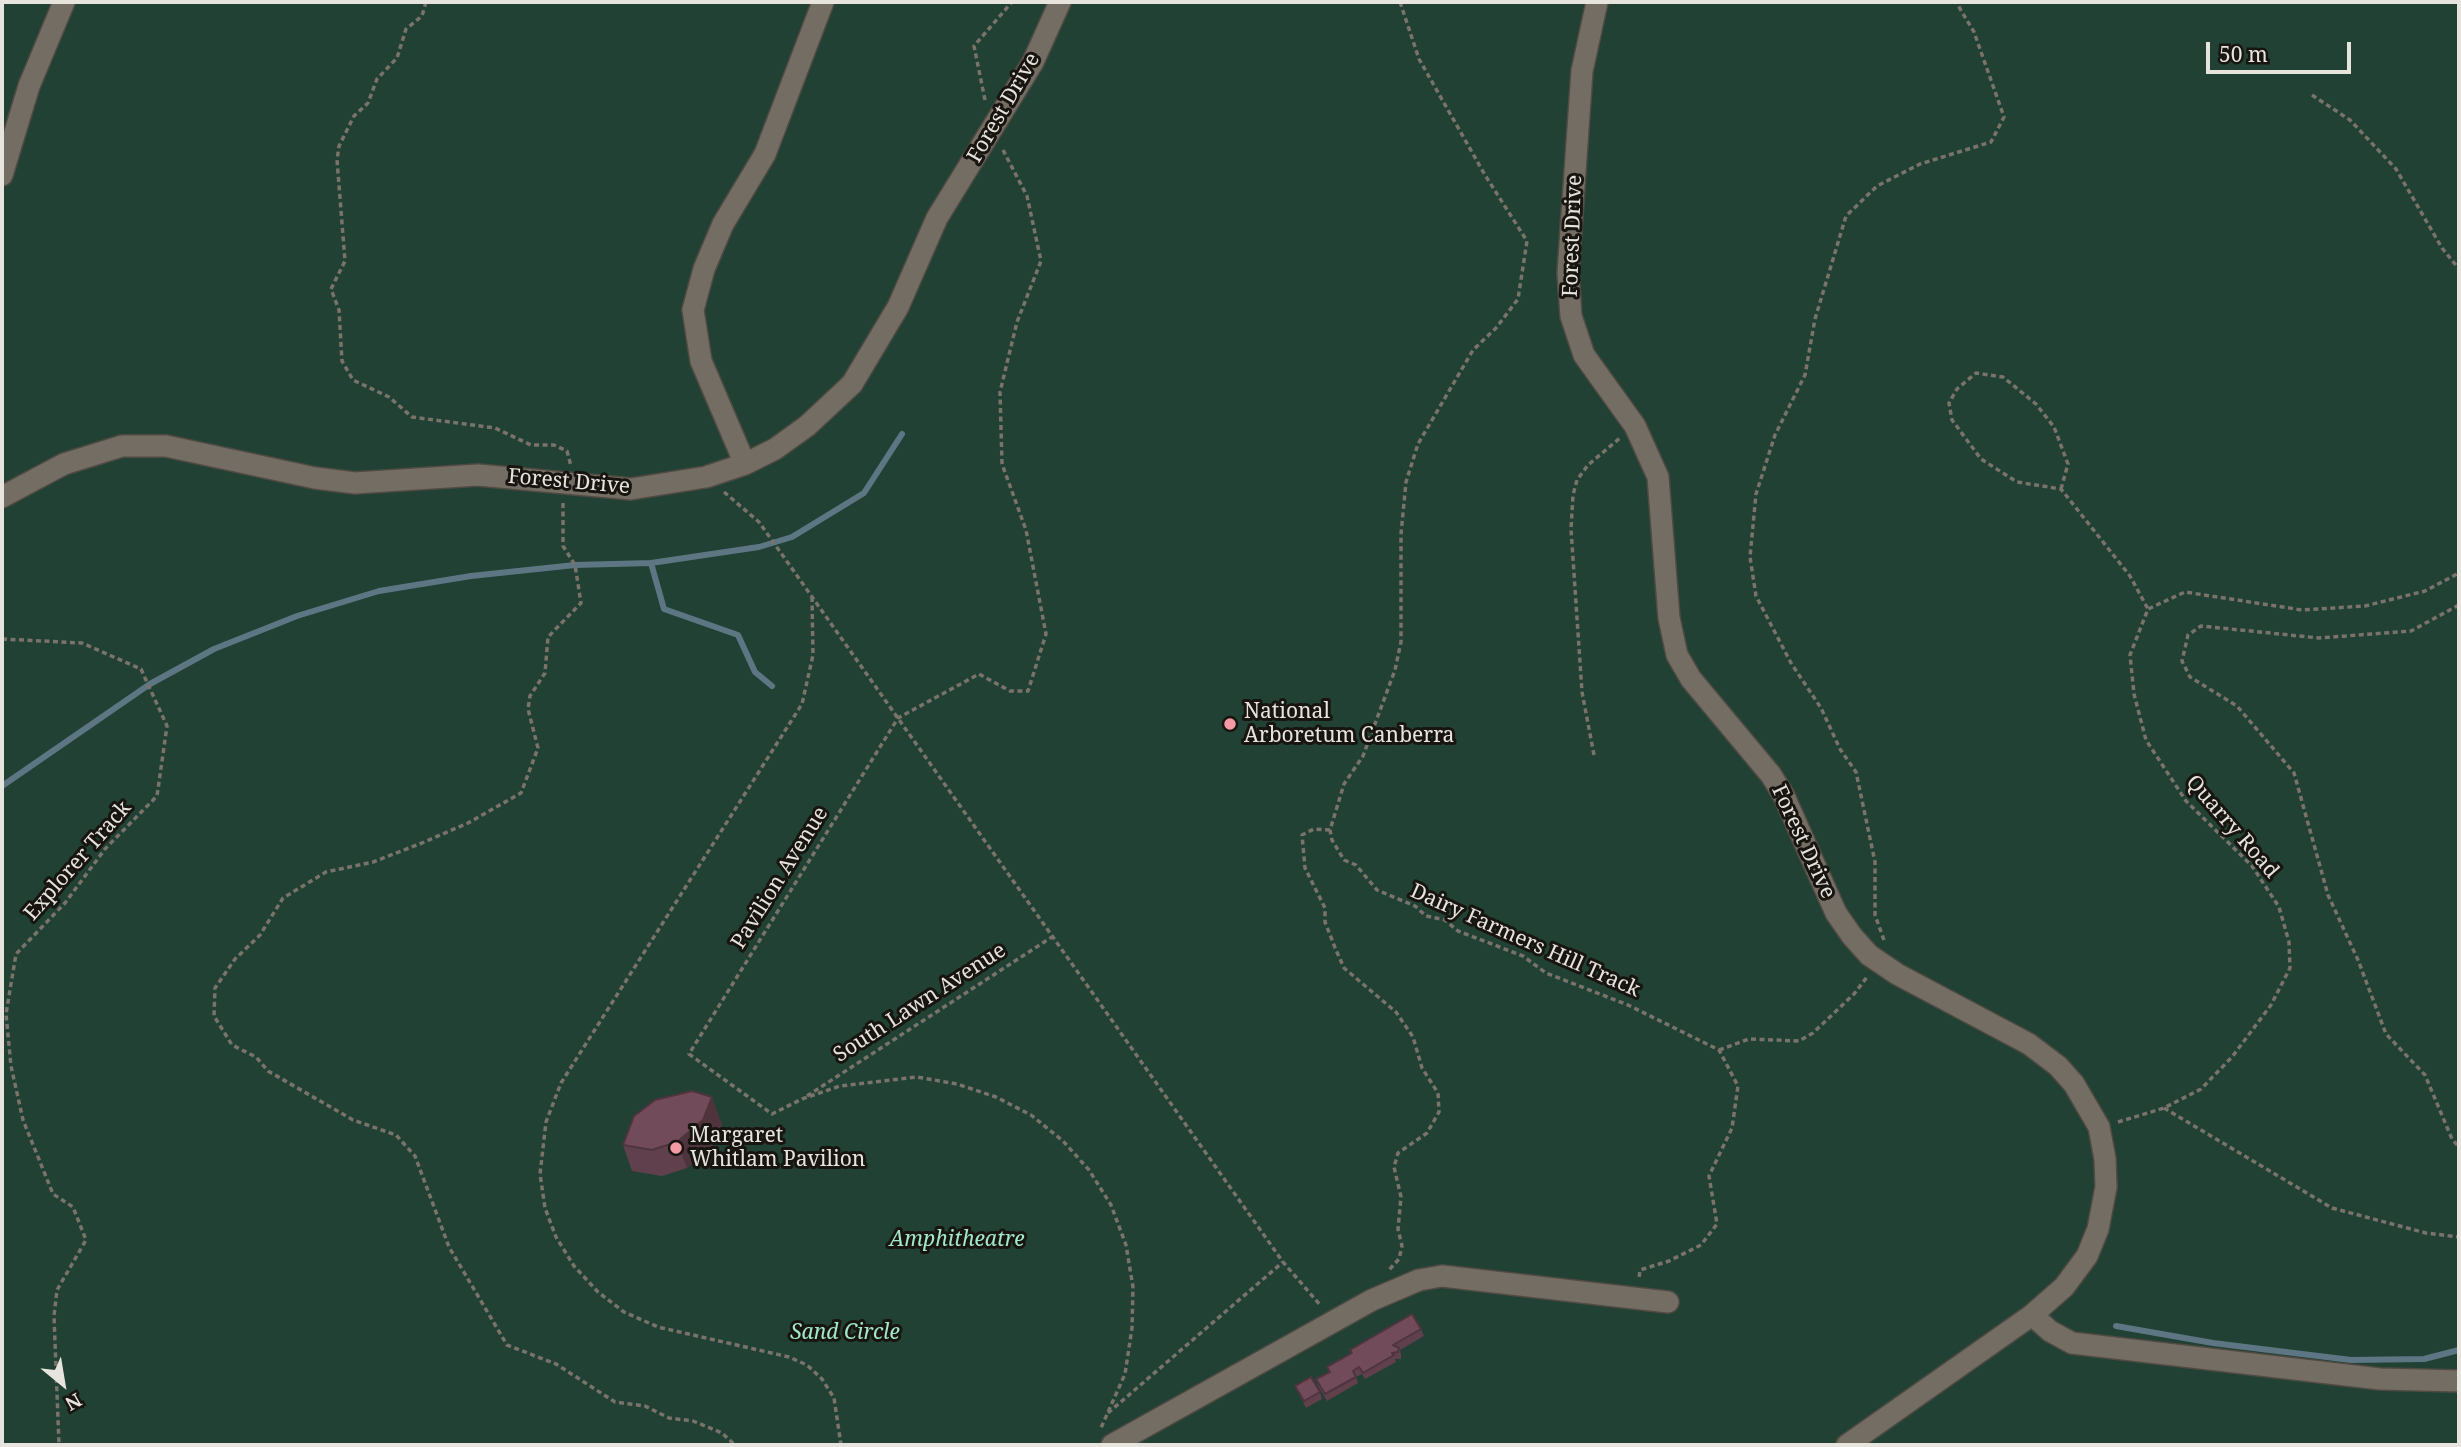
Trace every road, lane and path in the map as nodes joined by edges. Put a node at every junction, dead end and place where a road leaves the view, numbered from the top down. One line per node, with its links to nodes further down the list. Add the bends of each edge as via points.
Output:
1 (64, 2): 11 (street, via 29,86)
2 (426, 2): 16 (path, via 422,16 406,29 397,58 377,79 368,103 354,116 339,146 345,261 331,289 339,310 342,361 353,380 389,397 412,417 495,428 531,445 554,445 567,451 572,464)
3 (823, 2): 14 (street, via 765,154 723,224 704,269 693,310 701,361)
4 (1012, 2): 10 (path, via 974,46)
5 (1060, 2): 10 (street, Forest Drive, via 1033,62)
6 (1400, 2): 26 (path, via 1419,58 1527,241 1518,299 1473,350 1418,444 1406,482 1402,521 1401,642 1395,670 1363,756 1344,784)
7 (1597, 2): 13 (street, Forest Drive, via 1582,71 1569,298 1574,331 1584,355)
8 (1956, 2): 28 (path, via 1974,32 2004,117 1991,142 1920,164 1877,186 1846,216 1815,319 1805,375 1775,435 1756,494 1750,558 1756,596 1790,663 1856,772 1875,862 1875,915 1886,947)
9 (2312, 95): 12 (path, via 2350,120 2396,169)
10 (993, 129): 14 (street, Forest Drive, via 937,218 898,307 852,384 807,426); 24 (path, via 1027,196 1041,261 1017,322 1000,392 1002,464 1026,530 1046,634 1028,691 1010,691 979,674)
11 (2, 175)
12 (2459, 269)
13 (1636, 426): 25 (path, via 1588,465 1573,495 1571,529 1582,692); 28 (street, Forest Drive, via 1658,477 1669,618 1677,655 1784,796 1836,913)
14 (745, 464): 15 (street, Forest Drive)
15 (706, 477): 16 (street, Forest Drive, via 631,489); 20 (path, via 760,522)
16 (563, 482): 18 (street, Forest Drive, via 478,475 355,483 166,446 122,446 64,464); 43 (path, via 563,546 575,565 581,603 548,637 545,673 530,696 528,709 538,748 522,793 422,843 373,862 326,872 283,898 260,935 235,959 215,988 214,1016 232,1045 256,1057 268,1071 353,1120 396,1135 415,1156 449,1247 507,1345 556,1364 615,1402 693,1421 722,1433)
17 (2061, 489): 17 (path, via 2017,482 1981,458 1952,421 1949,403 1957,389 1976,373 2003,377 2036,404 2054,427 2068,464); 22 (path, via 2130,576)
18 (2, 497)
19 (2459, 573): 22 (path, via 2425,591 2365,606 2302,610 2185,592)
20 (812, 597): 24 (path); 44 (path, via 813,662 802,704 561,1083 546,1122 540,1174 545,1208 556,1237 598,1292 624,1312 658,1327 807,1365 834,1398)
21 (2459, 605): 33 (path, via 2411,631 2319,638 2201,626 2188,635 2182,661 2190,677 2237,706 2294,773 2328,895 2386,1034 2425,1075)
22 (2148, 609): 31 (path, Quarry Road, via 2130,655 2146,740 2186,801 2252,866 2279,907 2289,942 2290,968 2271,1005 2202,1089)
23 (2, 639): 42 (path, Explorer Track, via 82,643 141,669 167,726 157,796 105,849 65,903 16,954 6,1014 23,1120 53,1194 73,1207 86,1240 57,1290)
24 (898, 718): 27 (path); 30 (path, Pavilion Avenue, via 689,1054 772,1114)
25 (1594, 755)
26 (1331, 830): 29 (path, Dairy Farmers Hill Track, via 1335,848 1377,890); 36 (path, via 1314,829 1302,835 1305,868 1325,908 1335,950 1344,968 1396,1012 1413,1037 1422,1068 1438,1093 1439,1112 1427,1133 1398,1153 1394,1167 1401,1190 1398,1229 1402,1246 1399,1259)
27 (1055, 935): 30 (path, South Lawn Avenue); 35 (path)
28 (1878, 962): 29 (path, via 1854,994 1813,1034 1799,1041 1749,1039); 32 (street, Forest Drive, via 2029,1044 2074,1084)
29 (1718, 1050): 37 (path, via 1738,1086 1732,1128 1709,1176 1717,1224 1701,1245 1640,1270)
30 (802, 1099): 35 (path, via 840,1086 917,1077 996,1097 1031,1115 1063,1142 1089,1170 1111,1205 1133,1287 1125,1374 1106,1414)
31 (2164, 1108): 32 (path, Quarry Road); 34 (path, via 2332,1208)
32 (2099, 1127): 39 (street, Forest Drive, via 2106,1186 2098,1229 2087,1256 2064,1287)
33 (2459, 1147)
34 (2459, 1237)
35 (1283, 1262): 40 (path)
36 (1389, 1270)
37 (1639, 1286)
38 (1668, 1302): 40 (street, via 1442,1276 1408,1284)
39 (2032, 1315): 41 (street, via 2072,1343 2380,1379); 46 (street, Forest Drive)
40 (1334, 1321): 45 (street)
41 (2459, 1381)
42 (59, 1445)
43 (735, 1445)
44 (841, 1445)
45 (1112, 1445)
46 (1847, 1445)

